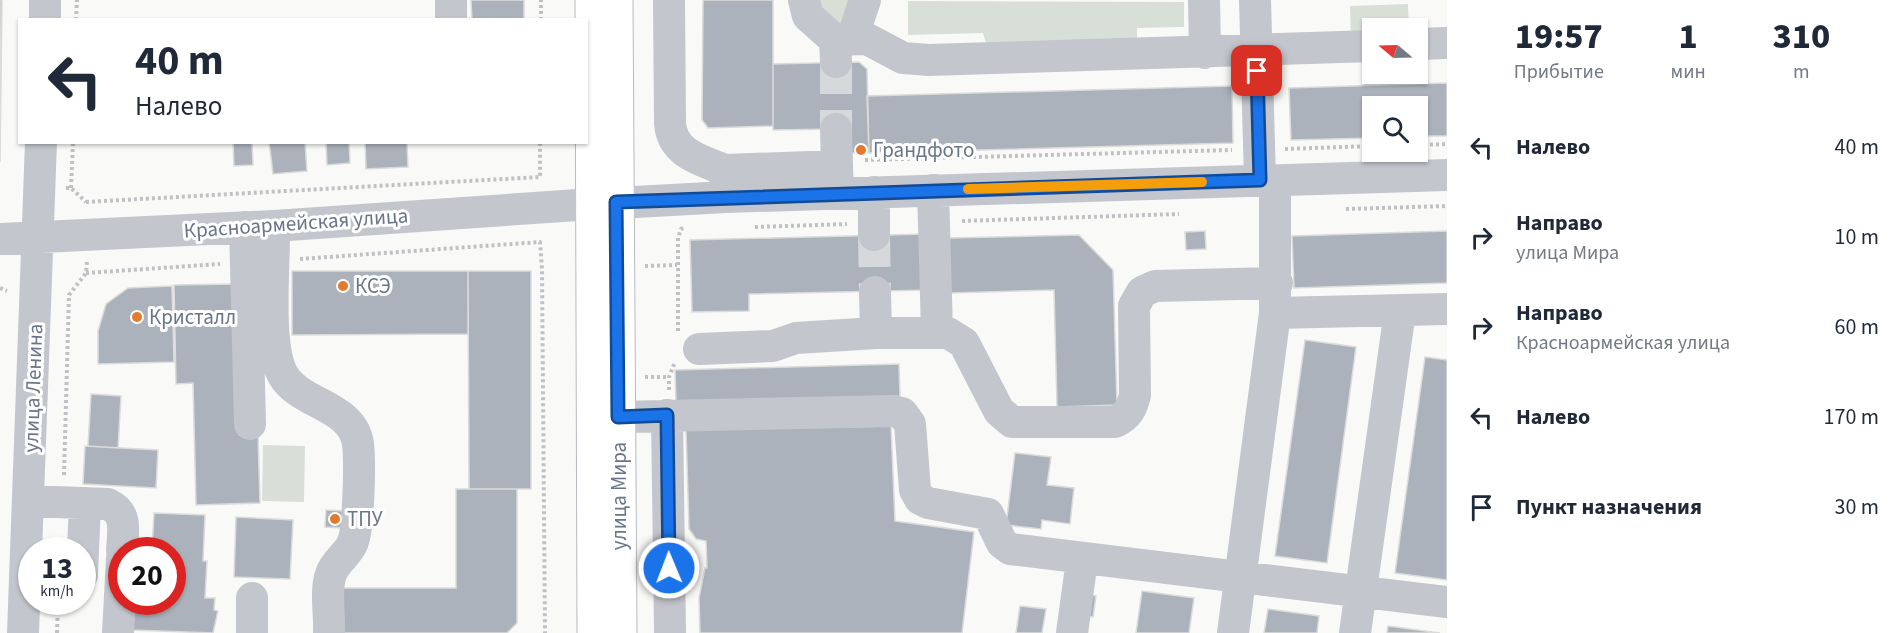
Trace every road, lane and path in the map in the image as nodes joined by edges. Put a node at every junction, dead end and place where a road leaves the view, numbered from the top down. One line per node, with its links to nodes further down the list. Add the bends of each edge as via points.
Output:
1 (45, 0): 12 (street)
2 (77, 0): 13 (path)
3 (451, 0): 14 (street)
4 (541, 0): 15 (path)
5 (592, 0): 37 (main road, улица Мира)
6 (616, 0): 37 (main road, улица Мира)
7 (669, 0): 32 (street, via 673,138)
8 (804, 0): 19 (street, via 808,16)
9 (865, 0): 19 (street)
10 (1204, 0): 21 (street)
11 (1255, 0): 20 (street)
12 (45, 18)
13 (76, 18)
14 (451, 18)
15 (541, 18)
16 (1447, 43): 17 (street)
17 (1428, 44)
18 (1362, 46): 20 (street)
19 (841, 47): 21 (street, via 867,39 914,60)
20 (1257, 51): 21 (street); 28 (street)
21 (1205, 53)
22 (41, 144): 46 (street, улица Ленина)
23 (73, 144): 33 (path)
24 (540, 144): 36 (path, via 540,177)
25 (1447, 144): 26 (path)
26 (1428, 145)
27 (1362, 146): 28 (path)
28 (1259, 149): 29 (path); 31 (street)
29 (837, 161): 32 (street, Красноармейская улица); 35 (street, Красноармейская улица)
30 (1447, 175): 31 (street, Красноармейская улица)
31 (1267, 180): 34 (street, Красноармейская улица); 51 (street)
32 (725, 183): 37 (street, Красноармейская улица)
33 (71, 188)
34 (933, 190): 35 (street, Красноармейская улица); 41 (street)
35 (874, 192): 45 (street)
36 (86, 202)
37 (604, 203): 42 (street, Красноармейская улица); 58 (main road, улица Мира); 78 (main road, улица Мира)
38 (1447, 206): 39 (path)
39 (1344, 209)
40 (1181, 214): 41 (path)
41 (934, 222): 54 (street)
42 (259, 226): 46 (street, Красноармейская улица); 48 (street)
43 (750, 227): 45 (path)
44 (693, 228): 49 (path, via 681,228 677,265)
45 (874, 230)
46 (39, 237): 47 (street, Красноармейская улица); 60 (street, улица Ленина)
47 (0, 239)
48 (260, 262): 59 (street); 61 (path, via 86,273 69,295); 76 (street, via 283,375 292,387 341,416 358,443 356,533 349,550 331,573); 77 (path, via 540,242)
49 (642, 266)
50 (875, 291): 55 (street)
51 (1276, 298): 53 (street); 54 (street, via 1155,286 1142,292 1134,306 1135,395 1125,417 1115,422 1012,422 999,411 964,343 948,333); 66 (street)
52 (1447, 309): 53 (street)
53 (1400, 311): 67 (street)
54 (937, 332): 55 (street)
55 (876, 333): 56 (street, via 796,338 773,346)
56 (699, 349)
57 (667, 415): 58 (street); 65 (street, via 902,413 910,424 915,490 920,499 928,504 988,514 1002,543 1010,549); 80 (street)
58 (618, 417): 79 (main road, улица Мира)
59 (250, 424)
60 (29, 501): 61 (street); 64 (street, улица Ленина)
61 (74, 503): 62 (street); 63 (street, via 108,504 121,513)
62 (78, 537)
63 (122, 537)
64 (13, 552): 72 (street, улица Ленина)
65 (1082, 560): 66 (street); 81 (street)
66 (1240, 578): 67 (street); 82 (street)
67 (1361, 592): 69 (street); 83 (street)
68 (252, 598): 75 (street)
69 (1447, 602)
70 (58, 615): 73 (path)
71 (119, 615): 74 (street)
72 (23, 633)
73 (57, 633)
74 (118, 633)
75 (252, 633)
76 (329, 633)
77 (545, 633)
78 (594, 633)
79 (620, 633)
80 (670, 633)
81 (1072, 633)
82 (1233, 633)
83 (1355, 633)

